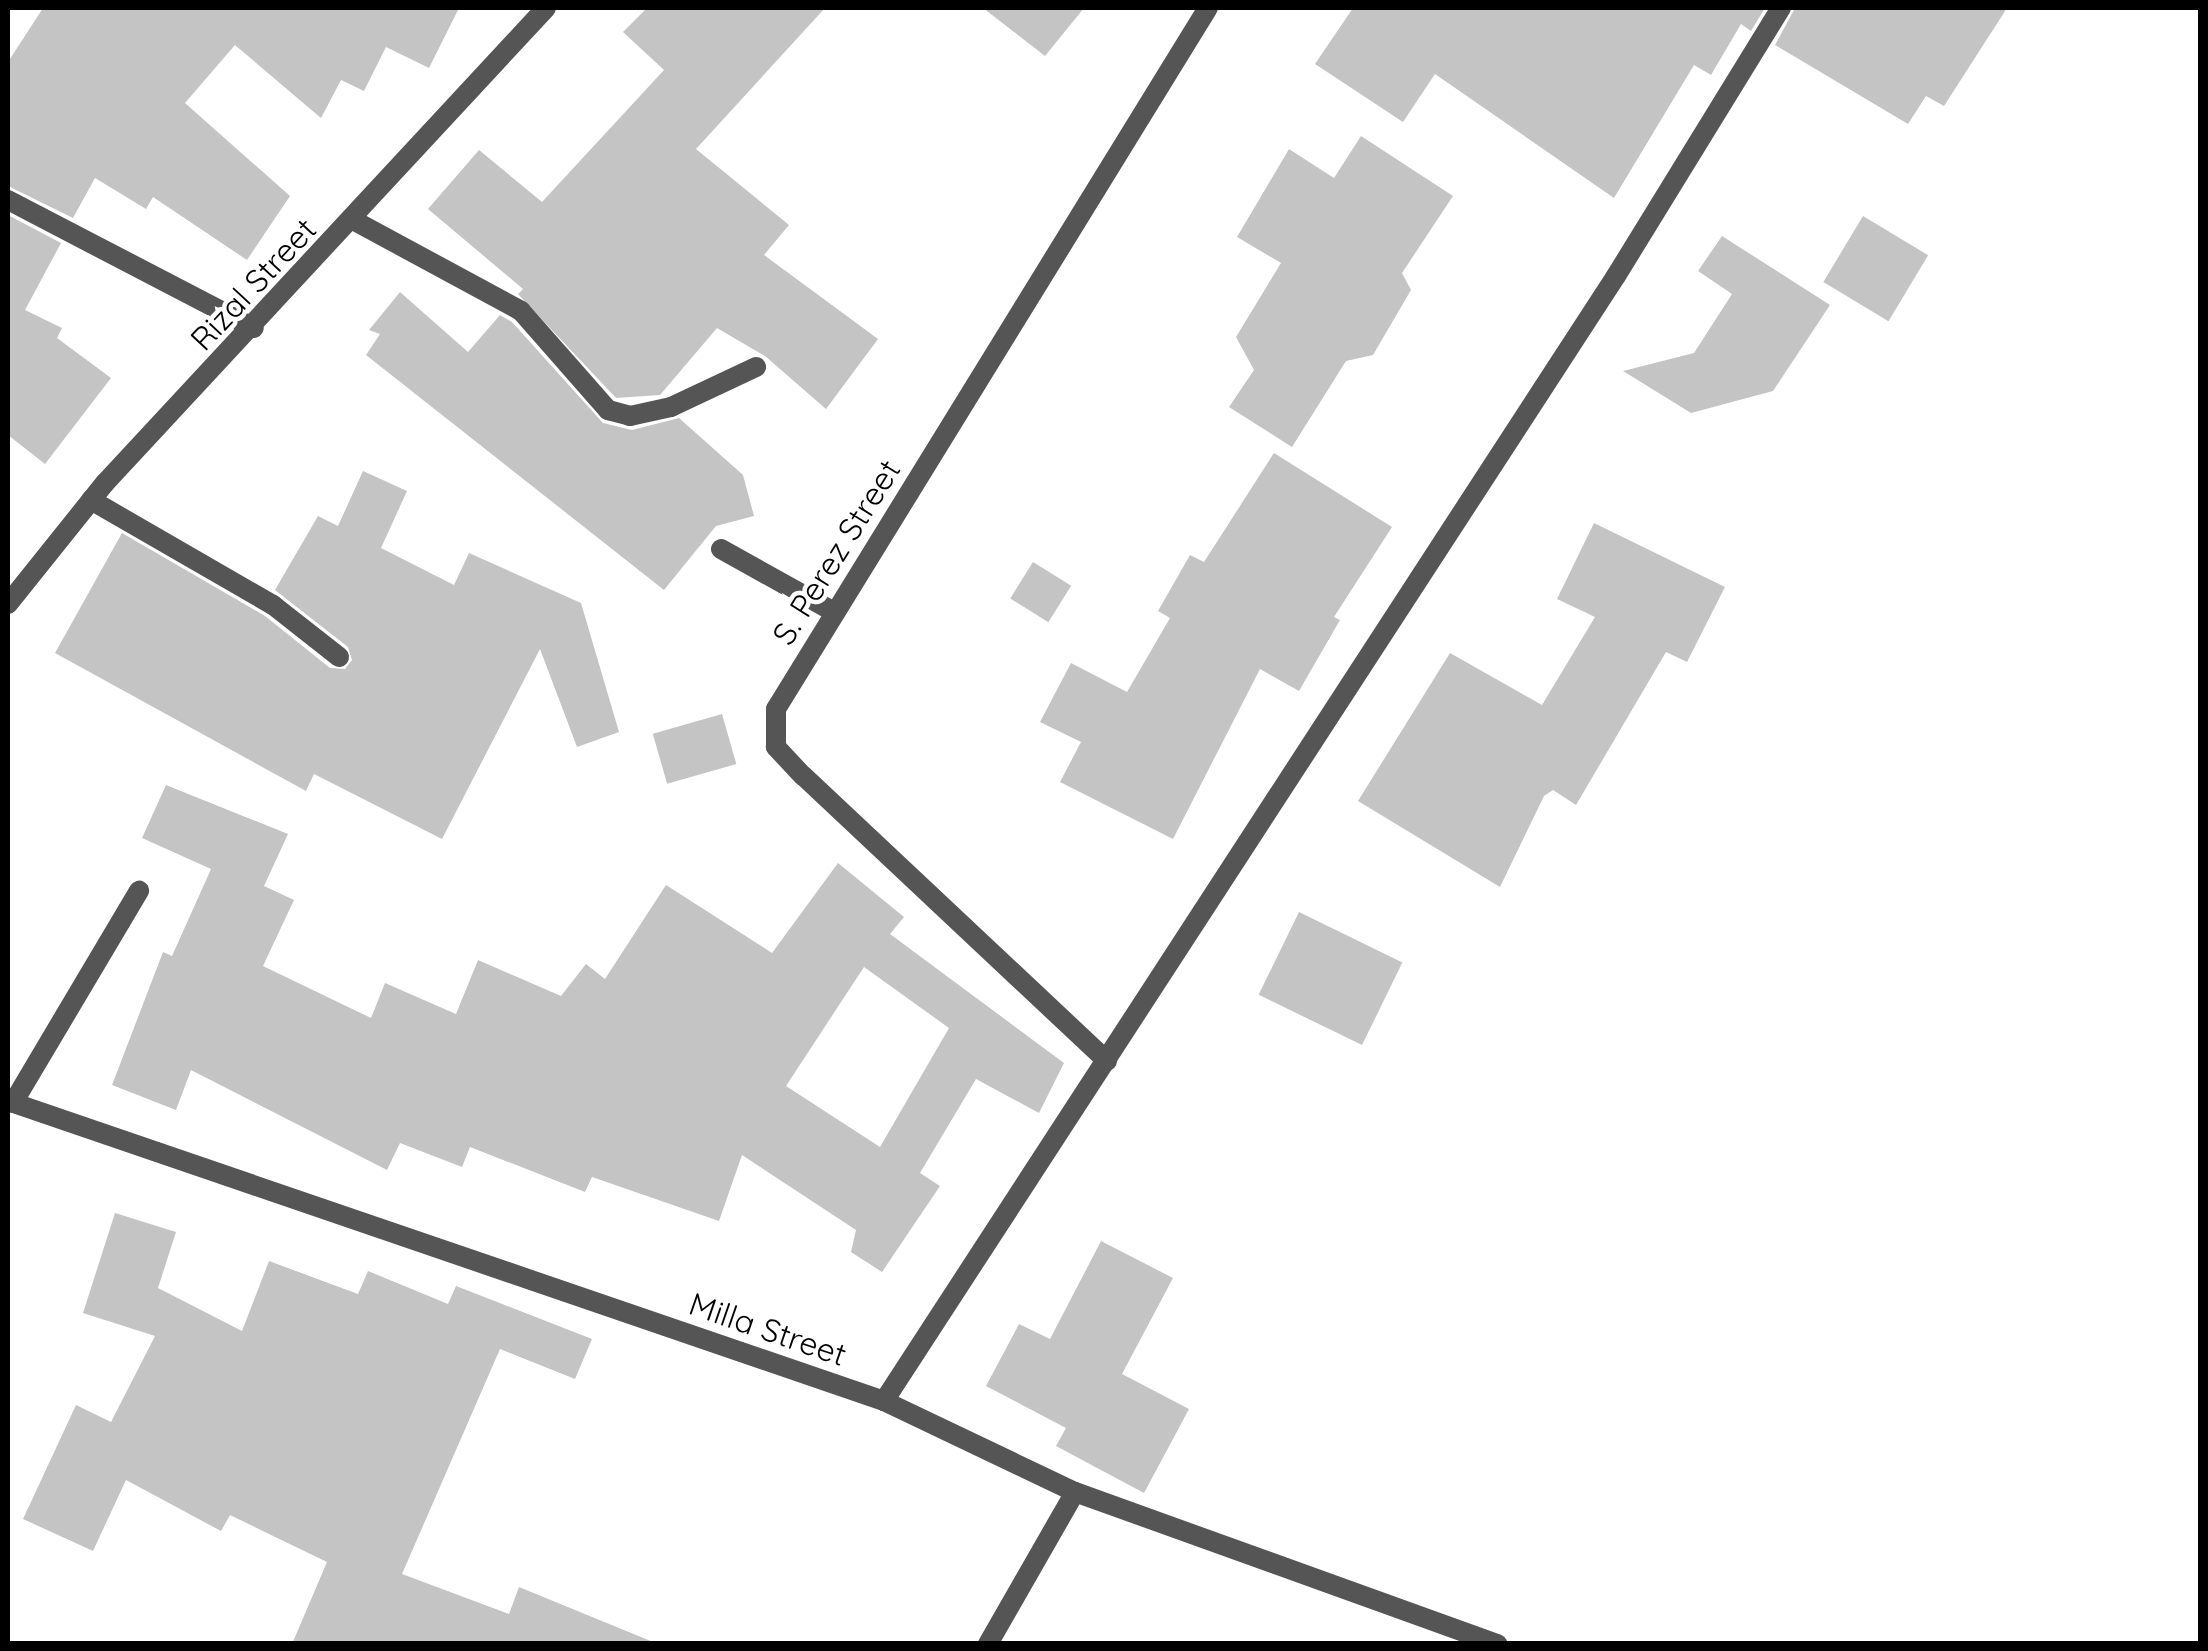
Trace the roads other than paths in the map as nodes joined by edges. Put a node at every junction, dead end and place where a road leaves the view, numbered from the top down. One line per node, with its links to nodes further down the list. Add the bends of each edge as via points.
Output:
1 (546, 8): 5 (street, Rizal Street)
2 (1208, 8): 11 (street, S. Perez Street)
3 (1781, 8): 14 (street, via 1616,276)
4 (8, 200): 6 (street)
5 (352, 220): 6 (street, Rizal Street); 7 (street, via 521,311 608,410 630,416 670,407)
6 (254, 328): 8 (street, Rizal Street)
7 (756, 368)
8 (92, 500): 10 (street, Rizal Street); 12 (street, via 273,605)
9 (721, 549): 11 (street)
10 (8, 604)
11 (834, 612): 14 (street, S. Perez Street, via 776,709 776,747)
12 (339, 657)
13 (139, 890): 15 (street)
14 (1106, 1061): 16 (street)
15 (10, 1102): 16 (street, Milla Street)
16 (884, 1401): 17 (street, Milla Street)
17 (1075, 1492): 18 (street); 19 (street, Milla Street)
18 (988, 1644)
19 (1497, 1644)

